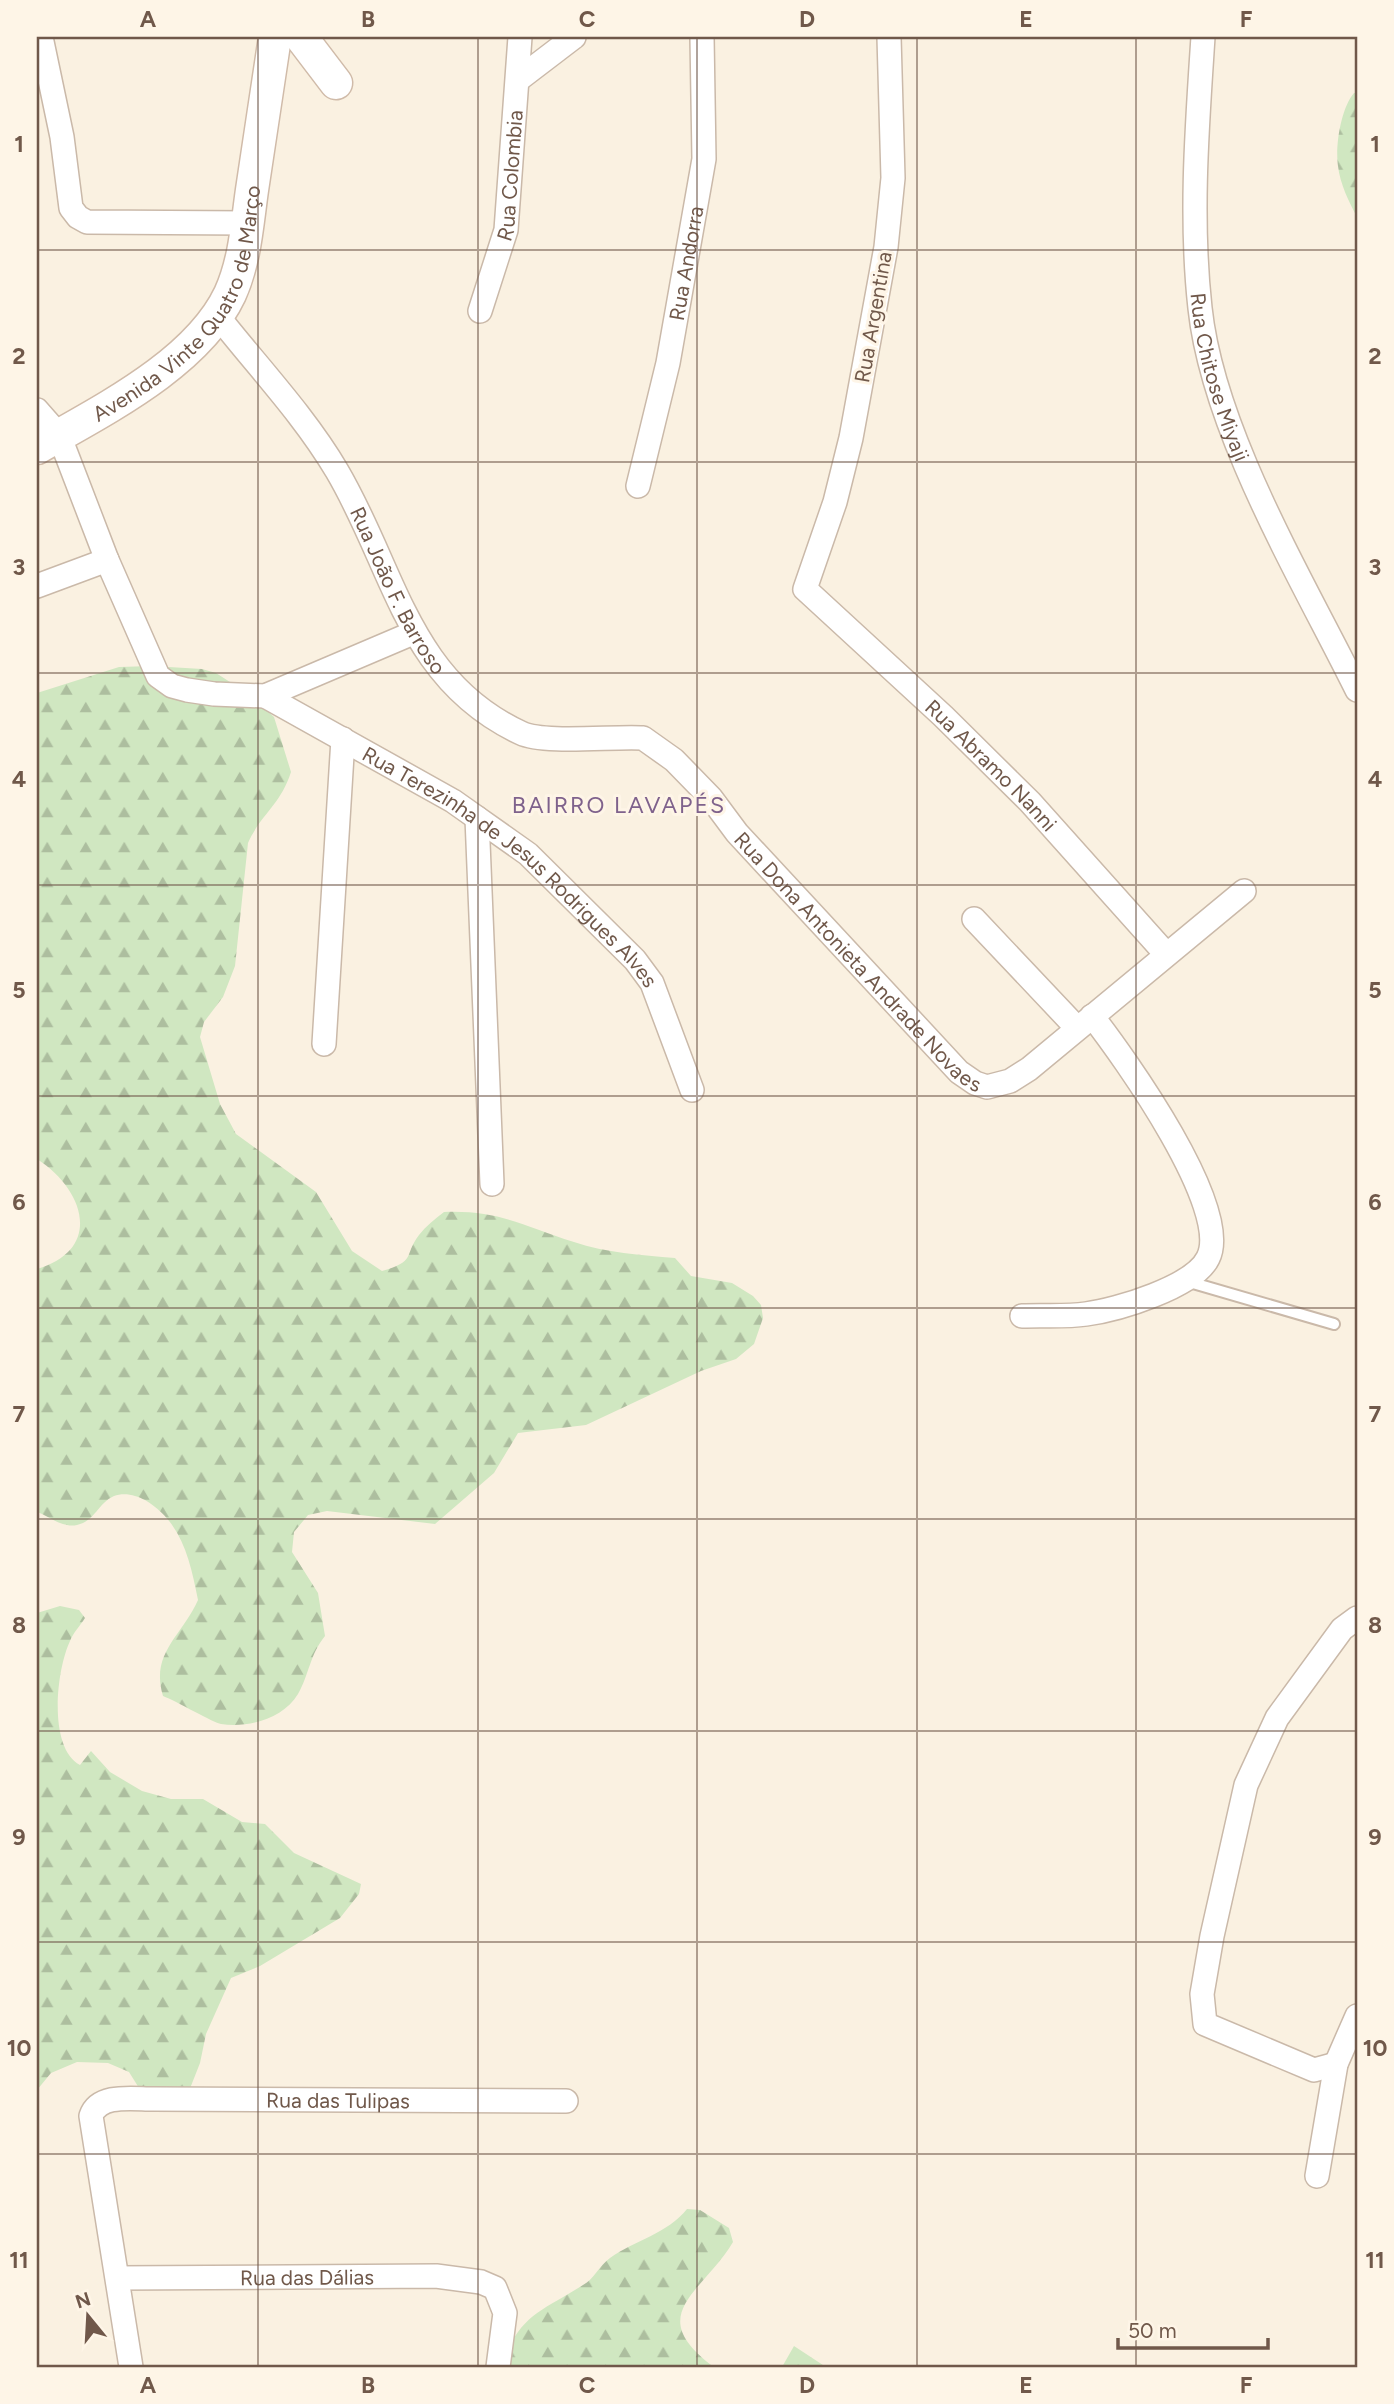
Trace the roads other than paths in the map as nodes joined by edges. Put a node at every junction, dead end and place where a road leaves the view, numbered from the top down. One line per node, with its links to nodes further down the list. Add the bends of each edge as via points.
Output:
1 (41, 37): 13 (street, via 71,208 78,217 87,222)
2 (253, 37): 12 (main road, Avenida Vinte Quatro de Março)
3 (275, 37): 12 (main road, Avenida Vinte Quatro de Março)
4 (301, 37): 5 (main road, via 336,83)
5 (323, 37)
6 (520, 37): 11 (street, Rua Colombia)
7 (574, 37): 11 (street)
8 (702, 37): 18 (street, Rua Andorra, via 704,159 668,363)
9 (889, 37): 21 (street, Rua Argentina, via 893,178 886,247 851,438)
10 (1203, 37): 23 (street, Rua Chitose Miyaji, via 1195,158 1200,309 1215,379 1233,432 1276,527)
11 (519, 79): 14 (street, Rua Colombia, via 506,230)
12 (261, 121): 13 (main road, Avenida Vinte Quatro de Março)
13 (248, 223): 15 (main road, Avenida Vinte Quatro de Março, via 243,258)
14 (480, 311)
15 (217, 315): 17 (main road, Avenida Vinte Quatro de Março, via 188,346 117,404); 22 (street, Rua João F. Barroso, via 320,444 371,537)
16 (37, 410): 17 (street)
17 (48, 441): 19 (street)
18 (638, 486)
19 (107, 560): 20 (street); 24 (street, via 159,676 172,686 201,692)
20 (37, 586)
21 (805, 589): 30 (street, Rua Abramo Nanni, via 1013,786)
22 (413, 633): 24 (street); 26 (street, Rua João F. Barroso, via 464,699 524,735 633,737)
23 (1357, 690)
24 (265, 696): 25 (street, Rua Terezinha de Jesus Rodrigues Alves)
25 (343, 739): 27 (street, Rua Terezinha de Jesus Rodrigues Alves); 32 (street)
26 (656, 744): 31 (street, Rua Dona Antonieta Andrade Novaes, via 923,1035 975,1083 996,1086 1010,1081)
27 (477, 818): 33 (street, Rua Terezinha de Jesus Rodrigues Alves, via 528,854 635,960 652,983); 34 (street)
28 (1244, 891): 30 (street, Rua Dona Antonieta Andrade Novaes)
29 (974, 919): 31 (street)
30 (1166, 954): 31 (street, Rua Dona Antonieta Andrade Novaes)
31 (1085, 1022): 35 (street, via 1122,1055 1209,1212 1213,1244 1208,1260)
32 (324, 1044)
33 (692, 1090)
34 (492, 1184)
35 (1186, 1281): 36 (street, via 1086,1314); 37 (lane)
36 (1022, 1316)
37 (1334, 1324)
38 (1357, 1618): 40 (street, via 1342,1629 1277,1718 1246,1785 1202,1994 1205,2024 1220,2033 1314,2070)
39 (1357, 2016): 40 (street)
40 (1336, 2064): 42 (street)
41 (566, 2101): 43 (street, Rua das Tulipas, via 109,2100 91,2116)
42 (1317, 2176)
43 (118, 2278): 44 (street); 45 (street, Rua das Dálias, via 436,2276 481,2282 495,2288 505,2313)
44 (131, 2367)
45 (498, 2367)

